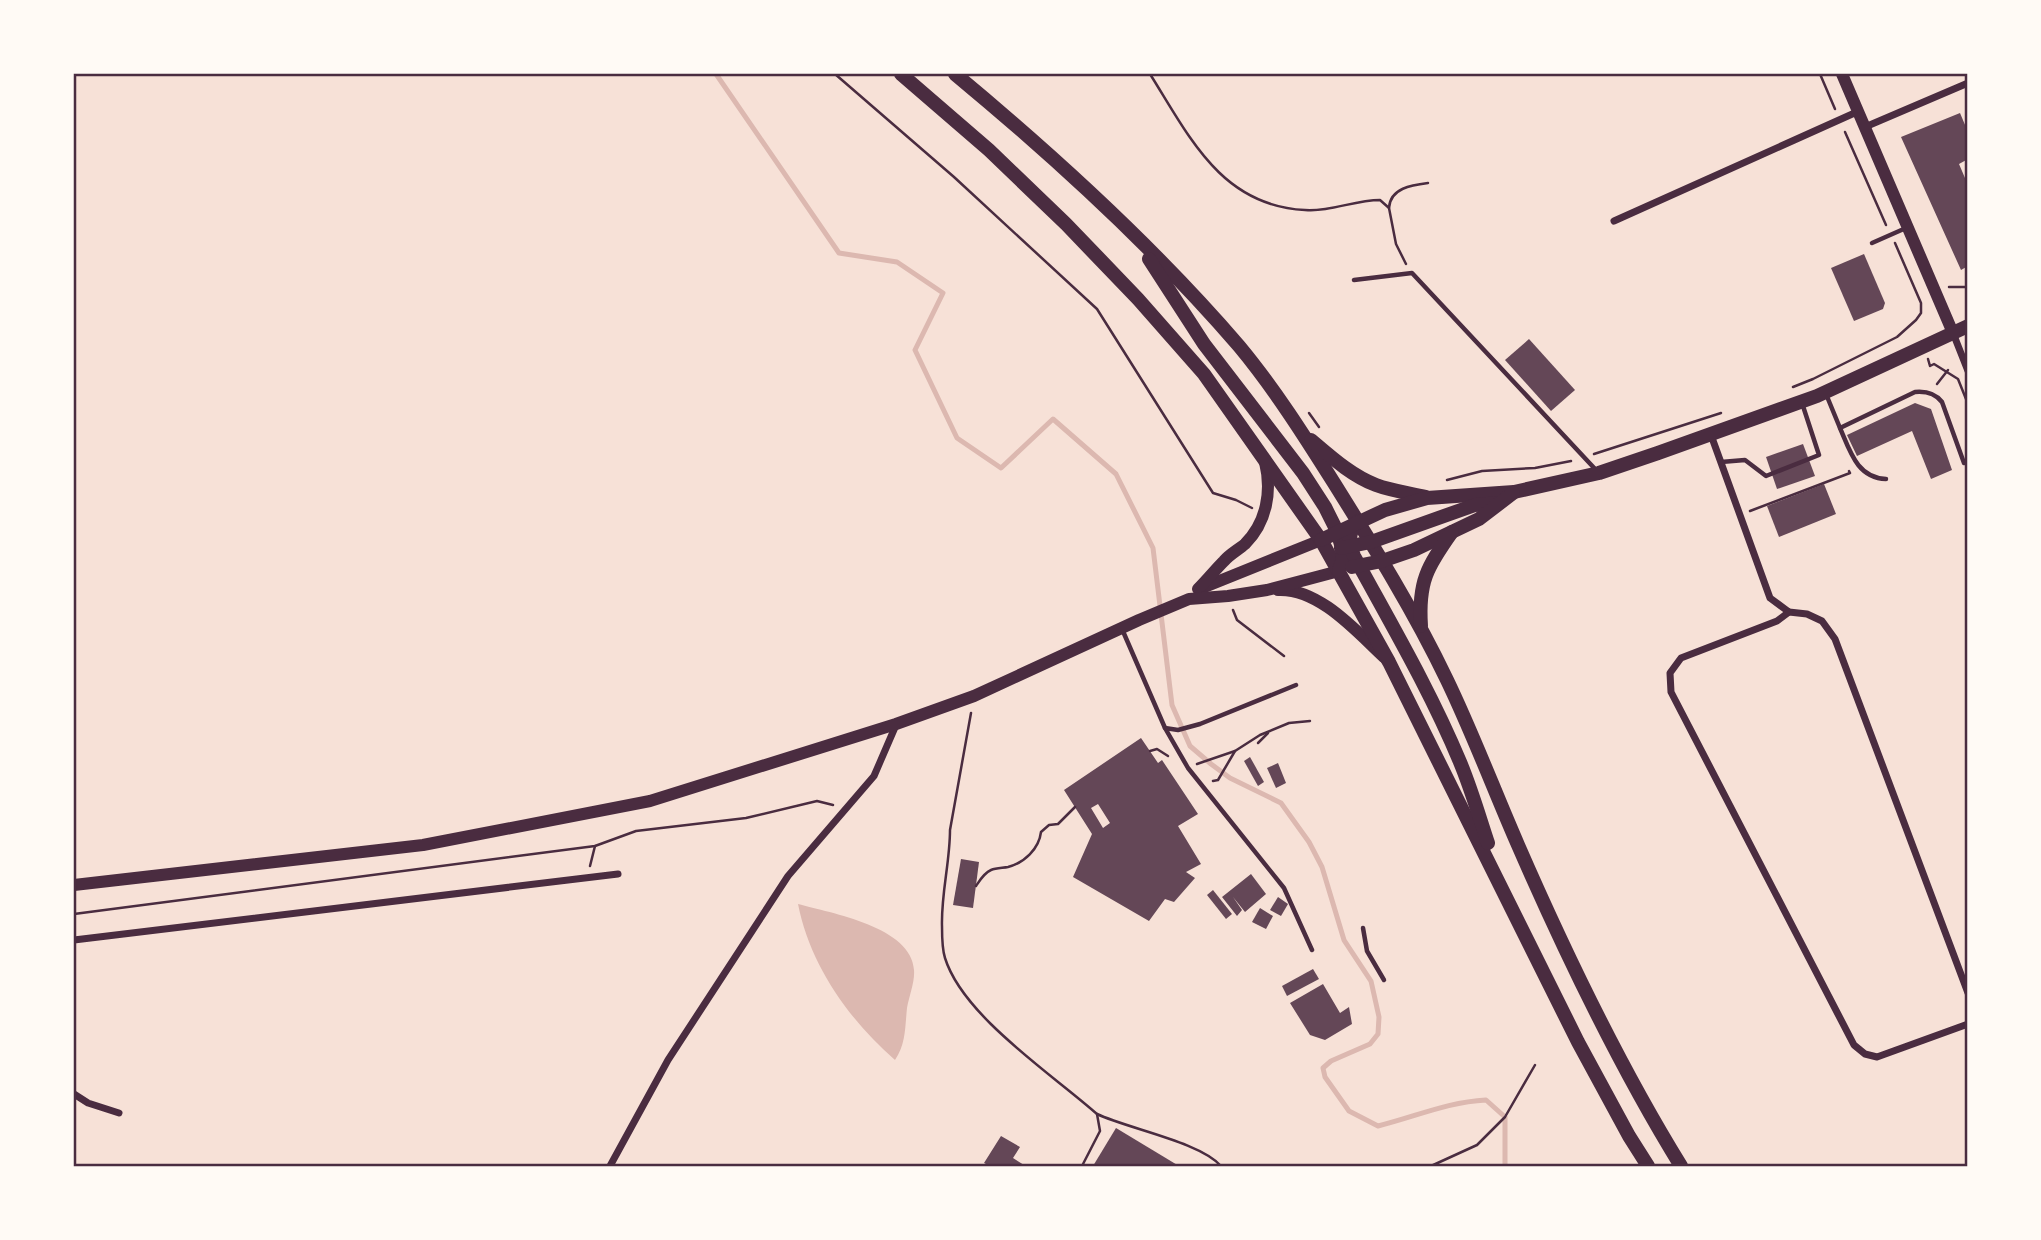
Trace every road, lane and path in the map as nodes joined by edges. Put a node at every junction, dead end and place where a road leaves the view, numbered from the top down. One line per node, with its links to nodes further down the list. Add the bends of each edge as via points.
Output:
1 (835, 74): 46 (path, via 1097,309 1213,494)
2 (901, 74): 37 (highway, via 989,150 1138,299 1204,374)
3 (955, 74): 16 (highway, via 1016,124)
4 (1150, 74): 12 (path, via 1195,146 1235,187 1259,199 1305,211 1365,200 1380,200)
5 (1820, 74): 9 (path)
6 (1842, 74): 8 (main road)
7 (1968, 83): 10 (street)
8 (1858, 111): 9 (street); 10 (main road)
9 (1840, 120): 13 (street); 15 (path)
10 (1866, 127): 14 (main road)
11 (1428, 183): 12 (path, via 1400,189)
12 (1389, 208): 18 (path, via 1396,244)
13 (1614, 221)
14 (1908, 227): 15 (lane); 23 (main road)
15 (1891, 235): 17 (lane); 27 (path, via 1918,292 1921,313 1897,337)
16 (1135, 237): 34 (highway, via 1240,348); 48 (highway, via 1204,344 1303,474)
17 (1872, 243)
18 (1412, 273): 19 (lane); 36 (lane)
19 (1354, 280)
20 (1968, 287): 21 (path)
21 (1953, 288)
22 (1968, 326): 23 (highway)
23 (1953, 333): 26 (street); 28 (highway)
24 (1932, 362): 25 (path)
25 (1947, 371): 29 (path); 31 (path, via 1958,379)
26 (1968, 371)
27 (1791, 388)
28 (1825, 393): 30 (highway); 33 (lane)
29 (1931, 393): 33 (lane, via 1915,392); 39 (lane, via 1942,402 1964,463)
30 (1801, 402): 35 (highway); 38 (lane, via 1819,455 1766,476 1745,460)
31 (1968, 404)
32 (1721, 413): 36 (path)
33 (1840, 428): 41 (lane, via 1857,465)
34 (1302, 433): 44 (highway, via 1367,481); 47 (highway)
35 (1711, 435): 38 (street); 40 (highway)
36 (1584, 457): 40 (lane); 42 (path)
37 (1264, 458): 50 (highway); 57 (main road, via 1268,498 1260,524)
38 (1721, 462): 59 (street, via 1770,598)
39 (1968, 462)
40 (1599, 473): 43 (highway)
41 (1886, 479)
42 (1447, 480)
43 (1514, 492): 44 (highway); 45 (highway)
44 (1427, 498): 47 (highway)
45 (1500, 503): 49 (highway); 51 (highway, via 1475,505)
46 (1254, 509)
47 (1358, 521): 48 (highway); 51 (highway); 52 (highway)
48 (1337, 531): 50 (highway); 52 (highway)
49 (1453, 531): 53 (highway); 61 (highway, via 1423,580)
50 (1321, 540): 52 (highway); 55 (highway); 57 (main road)
51 (1371, 542): 52 (highway); 53 (highway)
52 (1346, 548): 54 (highway); 55 (highway)
53 (1382, 561): 54 (highway); 61 (highway)
54 (1359, 566): 55 (highway); 81 (highway, via 1415,666 1462,765)
55 (1339, 571): 56 (main road); 63 (highway)
56 (1267, 590): 58 (main road); 63 (main road, via 1287,590 1314,599 1339,615)
57 (1194, 594): 58 (main road); 60 (main road)
58 (1228, 596): 62 (path, via 1237,620)
59 (1789, 612): 87 (street, via 1822,621 1835,639); 88 (street, via 1777,621 1681,658 1670,673 1671,692 1854,1045 1877,1057)
60 (1122, 628): 65 (main road); 68 (lane)
61 (1421, 629): 98 (highway, via 1602,1025)
62 (1284, 656)
63 (1390, 662): 81 (highway)
64 (1296, 685): 68 (lane, via 1200,724)
65 (974, 696): 67 (main road); 92 (path, via 950,830 942,925 945,958 957,983 999,1032)
66 (1310, 721): 69 (path)
67 (896, 724): 74 (street, via 874,776); 79 (main road, via 650,801 594,813 423,845)
68 (1165, 728): 85 (lane, via 1188,768 1284,888)
69 (1270, 731): 70 (path); 71 (path)
70 (1258, 743)
71 (1235, 751): 72 (path); 73 (path)
72 (1199, 763)
73 (1218, 780)
74 (847, 807): 76 (path, via 817,801 746,818 636,831); 93 (street, via 788,876 755,926 668,1060)
75 (1075, 807): 80 (path, via 1058,824 1041,832 1032,853 1011,867 991,870)
76 (595, 846): 78 (path); 82 (path)
77 (618, 874): 78 (street)
78 (588, 878): 84 (street)
79 (74, 885)
80 (976, 886)
81 (1505, 895): 97 (highway, via 1578,1042)
82 (74, 914)
83 (1363, 928): 86 (lane, via 1367,951)
84 (74, 940)
85 (1312, 950)
86 (1384, 980)
87 (1968, 993)
88 (1968, 1024)
89 (1535, 1065): 96 (path, via 1505,1116 1477,1145)
90 (74, 1094): 91 (street)
91 (119, 1113)
92 (1097, 1114): 94 (path, via 1100,1131); 95 (path, via 1193,1148)
93 (610, 1167)
94 (1082, 1167)
95 (1221, 1167)
96 (1431, 1167)
97 (1648, 1167)
98 (1681, 1167)

